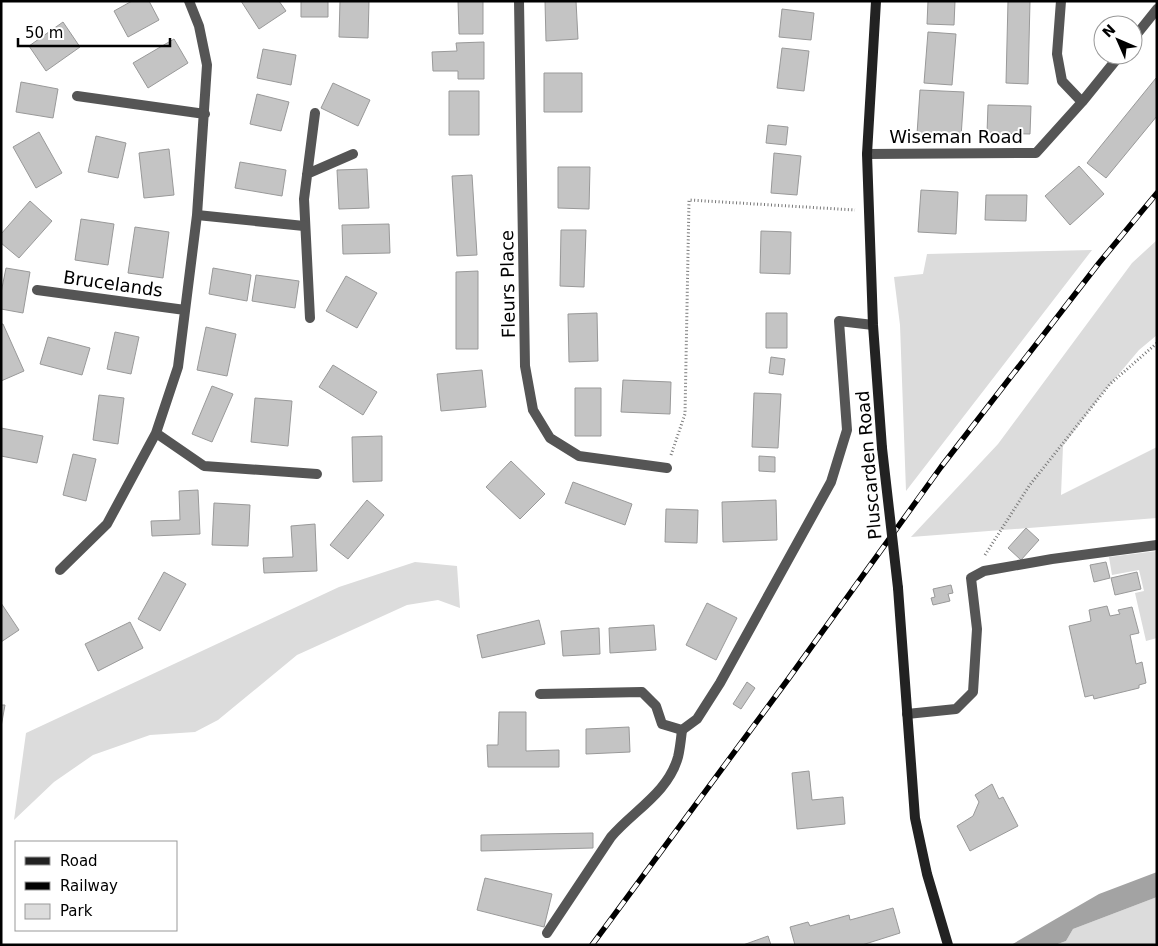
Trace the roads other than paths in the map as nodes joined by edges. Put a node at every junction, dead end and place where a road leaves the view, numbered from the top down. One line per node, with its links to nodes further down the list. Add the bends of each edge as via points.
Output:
1 (189, 1): 11 (street, Brucelands, via 199,26 207,65)
2 (520, 1): 22 (street, Fleurs Place, via 525,366 533,410 550,438 579,456)
3 (876, 1): 13 (main road, Pluscarden Road)
4 (1061, 1): 9 (street, via 1057,54 1062,82)
5 (1157, 9): 6 (street)
6 (1143, 26)
7 (1112, 65): 9 (street, Wiseman Road)
8 (77, 96): 11 (street)
9 (1082, 102): 13 (street, Wiseman Road, via 1036,153)
10 (315, 113): 14 (street)
11 (204, 114): 15 (street, Brucelands)
12 (353, 154): 14 (street)
13 (867, 154): 20 (main road, Pluscarden Road)
14 (307, 174): 16 (street)
15 (197, 215): 16 (street); 18 (street, Brucelands)
16 (304, 226): 19 (street)
17 (37, 290): 18 (street, Brucelands)
18 (185, 310): 21 (street, Brucelands, via 178,367)
19 (310, 318)
20 (873, 325): 27 (main road, Pluscarden Road, bridge); 28 (street, via 839,321 847,430 831,482 720,683 697,719)
21 (156, 434): 23 (street, via 204,466); 25 (street, Brucelands, via 107,524)
22 (667, 468)
23 (317, 474)
24 (1157, 545): 27 (street, via 1022,564 984,571 971,578 978,629 973,692 956,709)
25 (60, 570)
26 (540, 694): 28 (street, via 642,692 656,706 662,724)
27 (907, 714): 30 (main road, Pluscarden Road, via 915,818)
28 (682, 730): 29 (street, via 678,758 668,779 657,794 611,837)
29 (547, 933)
30 (948, 945)

